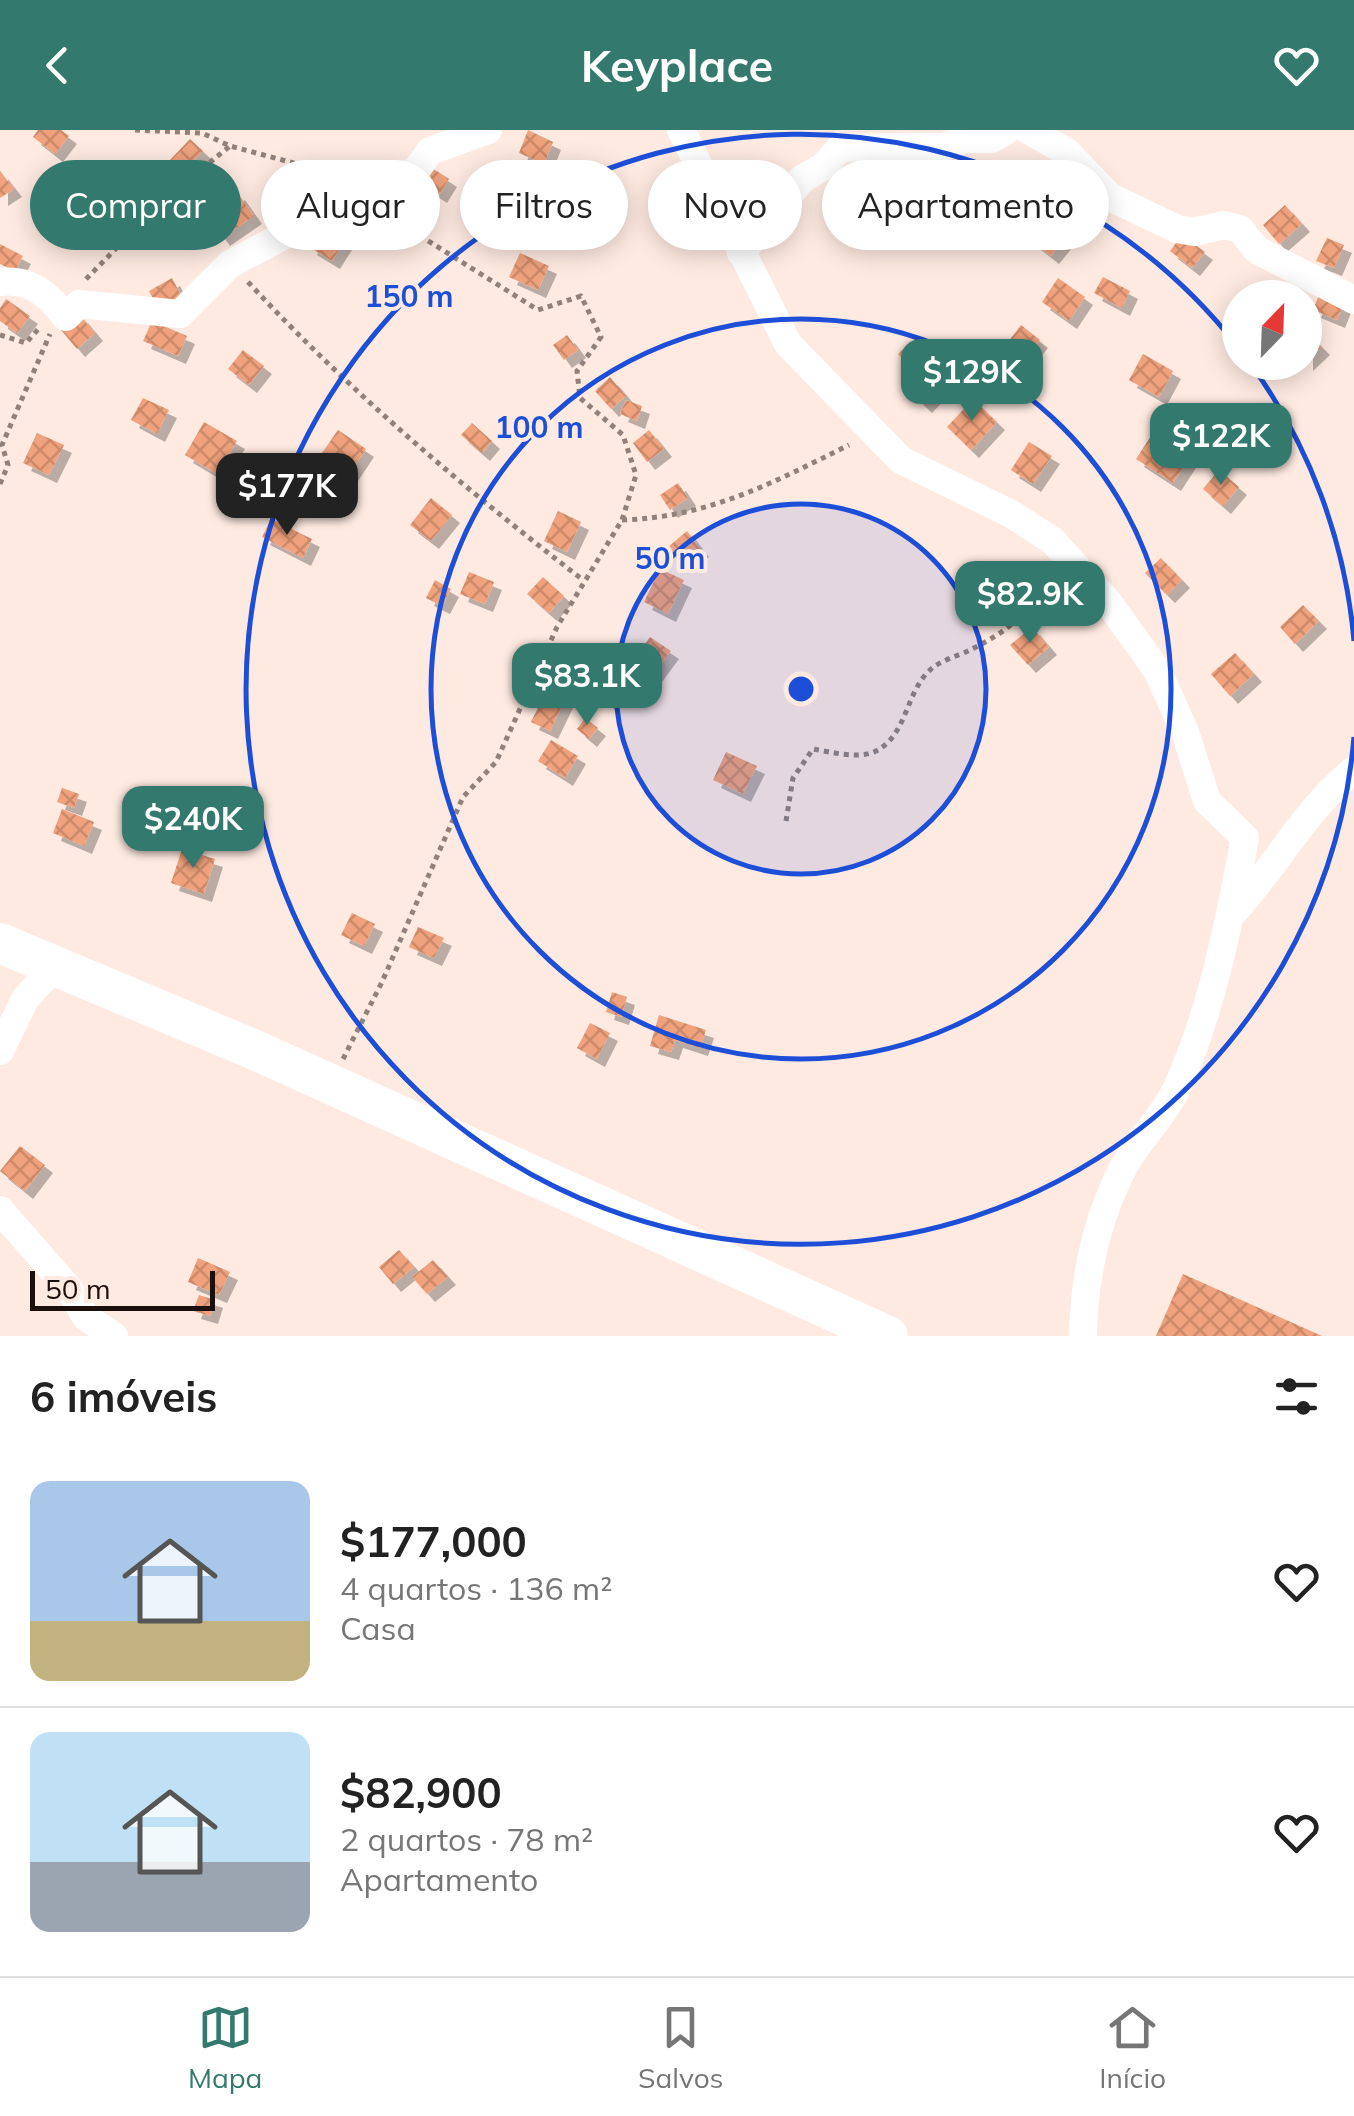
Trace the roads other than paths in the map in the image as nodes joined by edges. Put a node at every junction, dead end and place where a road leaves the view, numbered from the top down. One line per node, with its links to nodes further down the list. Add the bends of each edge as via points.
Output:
1 (488, 130): 6 (street, via 430,151 395,184 230,264 180,314 79,304 62,312 24,282)
2 (681, 130): 5 (street)
3 (1007, 130): 5 (street, via 944,147 840,148 802,179)
4 (1028, 130): 7 (street, via 1067,152 1110,197 1177,229 1240,229 1257,250)
5 (740, 254): 9 (street, via 788,344 900,460 1012,515 1064,554 1108,602 1157,670 1207,801)
6 (0, 282)
7 (1354, 300)
8 (1354, 770): 10 (street, via 1310,810)
9 (1245, 838): 10 (street); 11 (street)
10 (1262, 883): 11 (street)
11 (1229, 917): 18 (street, via 1192,1051 1165,1108 1125,1164 1101,1220 1084,1282)
12 (0, 943): 13 (street)
13 (55, 966): 14 (street, via 25,999); 17 (street)
14 (0, 1051)
15 (0, 1210): 16 (street, via 86,1317)
16 (114, 1336)
17 (888, 1336)
18 (1083, 1336)

